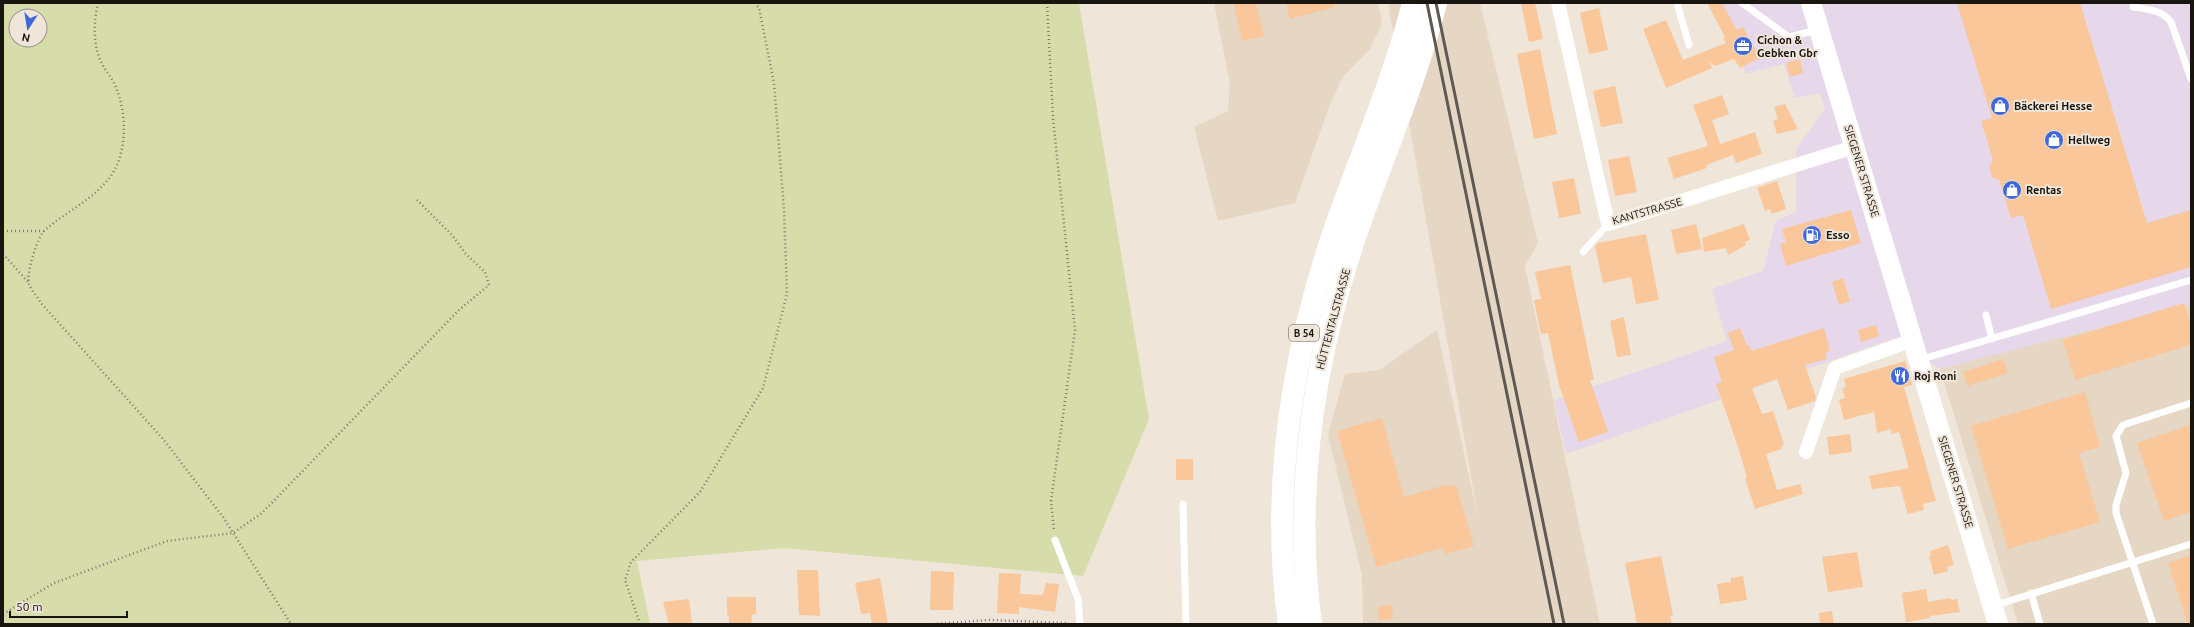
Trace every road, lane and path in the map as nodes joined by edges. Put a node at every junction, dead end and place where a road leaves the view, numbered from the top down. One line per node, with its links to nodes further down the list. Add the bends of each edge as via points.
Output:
1 (98, 3): 18 (path, via 94,22 99,56 122,106 124,131 119,161 106,182 82,205)
2 (755, 3): 38 (path, via 774,83 784,210 787,294 763,388 700,492 631,562 625,580)
3 (1047, 3): 31 (path, via 1053,118 1075,330 1051,501)
4 (1413, 3): 43 (highway, HÜTTENTALSTRASSE / B 54, via 1398,56 1336,225 1304,332 1293,388 1283,491 1283,561)
5 (1436, 3): 44 (highway, HÜTTENTALSTRASSE / B 54, via 1405,103 1357,232 1326,338 1315,389 1304,490 1305,559)
6 (1558, 3): 16 (street, KANTSTRASSE)
7 (1677, 3): 12 (lane)
8 (1742, 3): 11 (lane, via 1789,36)
9 (1811, 3): 11 (main road, SIEGENER STRASSE)
10 (2133, 6): 13 (lane, via 2154,11 2167,17 2171,22)
11 (1819, 30): 14 (main road, SIEGENER STRASSE)
12 (1689, 45)
13 (2191, 79)
14 (1854, 147): 16 (street, KANTSTRASSE); 25 (main road, SIEGENER STRASSE)
15 (416, 200): 30 (path, via 485,272 489,285 459,310 262,513)
16 (1608, 224): 19 (lane)
17 (3, 231): 18 (path)
18 (44, 231): 22 (path, via 29,271)
19 (1583, 252)
20 (3, 254): 22 (path)
21 (2191, 280): 24 (lane)
22 (29, 283): 30 (path, via 40,302 163,439)
23 (1986, 315): 24 (lane)
24 (1992, 339): 26 (lane)
25 (1913, 340): 26 (main road, SIEGENER STRASSE); 28 (street, via 1835,368)
26 (1919, 360): 36 (main road, SIEGENER STRASSE)
27 (2191, 403): 33 (lane, via 2123,425 2116,436 2126,473 2116,513)
28 (1806, 452)
29 (1183, 504): 42 (lane)
30 (233, 533): 35 (path, via 168,541 54,582); 37 (path)
31 (1055, 540): 41 (lane, via 1078,599)
32 (2191, 544): 33 (lane)
33 (2132, 562): 34 (lane); 46 (lane)
34 (2031, 593): 36 (lane); 45 (lane)
35 (3, 614)
36 (1995, 615)
37 (291, 624)
38 (640, 624)
39 (933, 624): 40 (path)
40 (942, 624): 41 (path, via 989,620)
41 (1080, 624)
42 (1186, 624)
43 (1289, 624)
44 (1311, 624)
45 (2040, 624)
46 (2154, 624)

